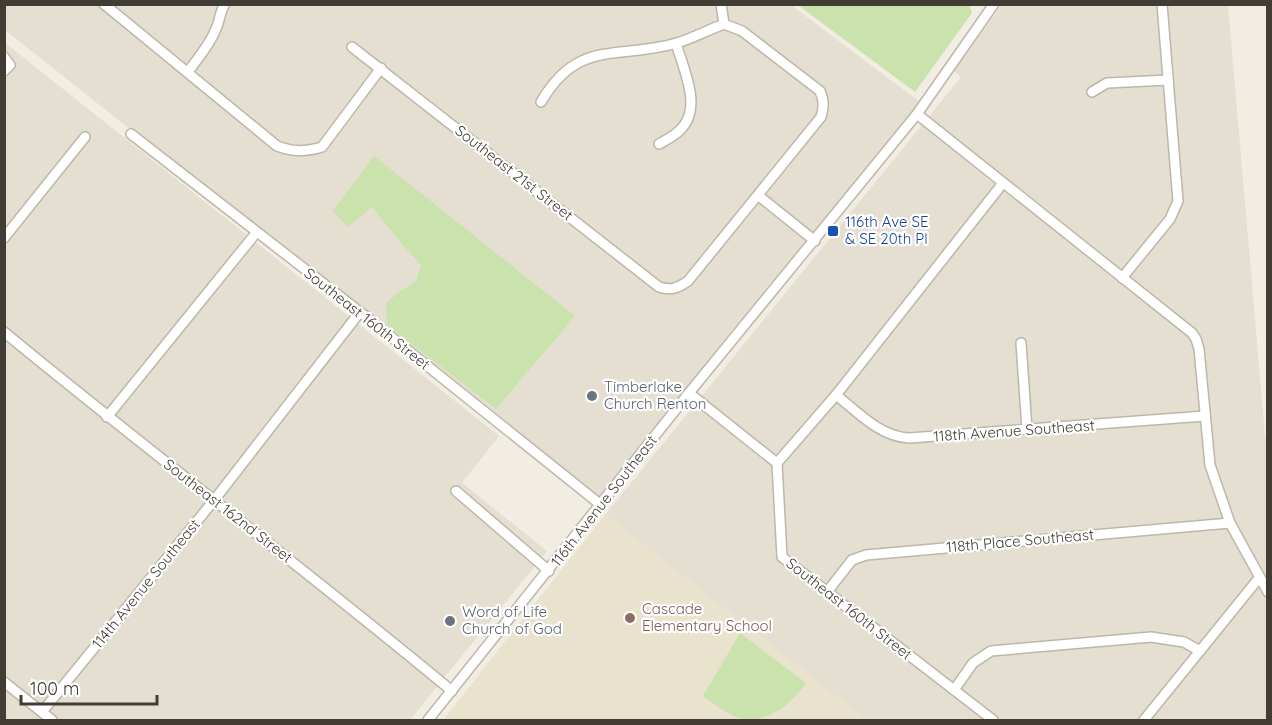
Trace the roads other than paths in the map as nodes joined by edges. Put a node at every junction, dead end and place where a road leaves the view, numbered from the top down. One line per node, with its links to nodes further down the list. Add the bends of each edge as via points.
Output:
1 (104, 4): 12 (street)
2 (225, 4): 12 (street, via 214,34)
3 (721, 4): 6 (street)
4 (994, 4): 16 (street, 116th Avenue Southeast)
5 (1162, 4): 13 (street)
6 (724, 24): 7 (street); 21 (street, via 742,31 820,92 824,100 821,117)
7 (676, 43): 15 (street, via 599,55 577,63 560,74); 19 (street, via 692,110 679,132)
8 (352, 47): 10 (street, Southeast 21st Street)
9 (4, 57): 11 (street, via 10,64)
10 (381, 68): 12 (street, via 322,147 307,152 277,146); 21 (street, Southeast 21st Street, via 659,287 668,290 688,281)
11 (4, 71)
12 (188, 72)
13 (1168, 80): 14 (street, via 1107,83); 25 (street, via 1178,201 1170,219)
14 (1092, 92)
15 (541, 102)
16 (917, 114): 20 (street); 24 (street, 116th Avenue Southeast)
17 (131, 134): 22 (street, Southeast 160th Street)
18 (85, 137): 23 (street)
19 (659, 144)
20 (1003, 183): 25 (street); 30 (street)
21 (759, 196): 24 (street)
22 (256, 232): 26 (street, Southeast 160th Street); 32 (street)
23 (4, 238)
24 (815, 241): 29 (street, 116th Avenue Southeast)
25 (1122, 278): 31 (street, via 1196,339)
26 (360, 312): 36 (street, 114th Avenue Southeast); 37 (street, Southeast 160th Street)
27 (4, 332): 32 (street, Southeast 162nd Street)
28 (1021, 343): 33 (street)
29 (689, 393): 34 (street); 37 (street, 116th Avenue Southeast)
30 (836, 395): 33 (street, 118th Avenue Southeast, via 884,433 897,438); 34 (street)
31 (1205, 416): 33 (street, 118th Avenue Southeast); 38 (street, via 1210,465)
32 (107, 417): 36 (street, Southeast 162nd Street)
33 (1028, 429)
34 (777, 463): 41 (street, Southeast 160th Street, via 782,557)
35 (456, 491): 39 (street)
36 (214, 499): 46 (street, Southeast 162nd Street); 47 (street, 114th Avenue Southeast)
37 (601, 505): 39 (street, 116th Avenue Southeast)
38 (1230, 523): 40 (street); 41 (street, 118th Place Southeast, via 866,555 852,560)
39 (549, 571): 46 (street, 116th Avenue Southeast)
40 (1259, 578): 42 (street); 43 (street)
41 (827, 592): 45 (street, Southeast 160th Street)
42 (1268, 592)
43 (1200, 651): 45 (street, via 1184,642 1151,637 992,651 973,663); 51 (street)
44 (4, 682): 47 (street)
45 (954, 690): 50 (street, Southeast 160th Street)
46 (452, 691): 49 (street, 116th Avenue Southeast)
47 (42, 712): 48 (street)
48 (52, 720)
49 (428, 720)
50 (993, 720)
51 (1144, 720)

